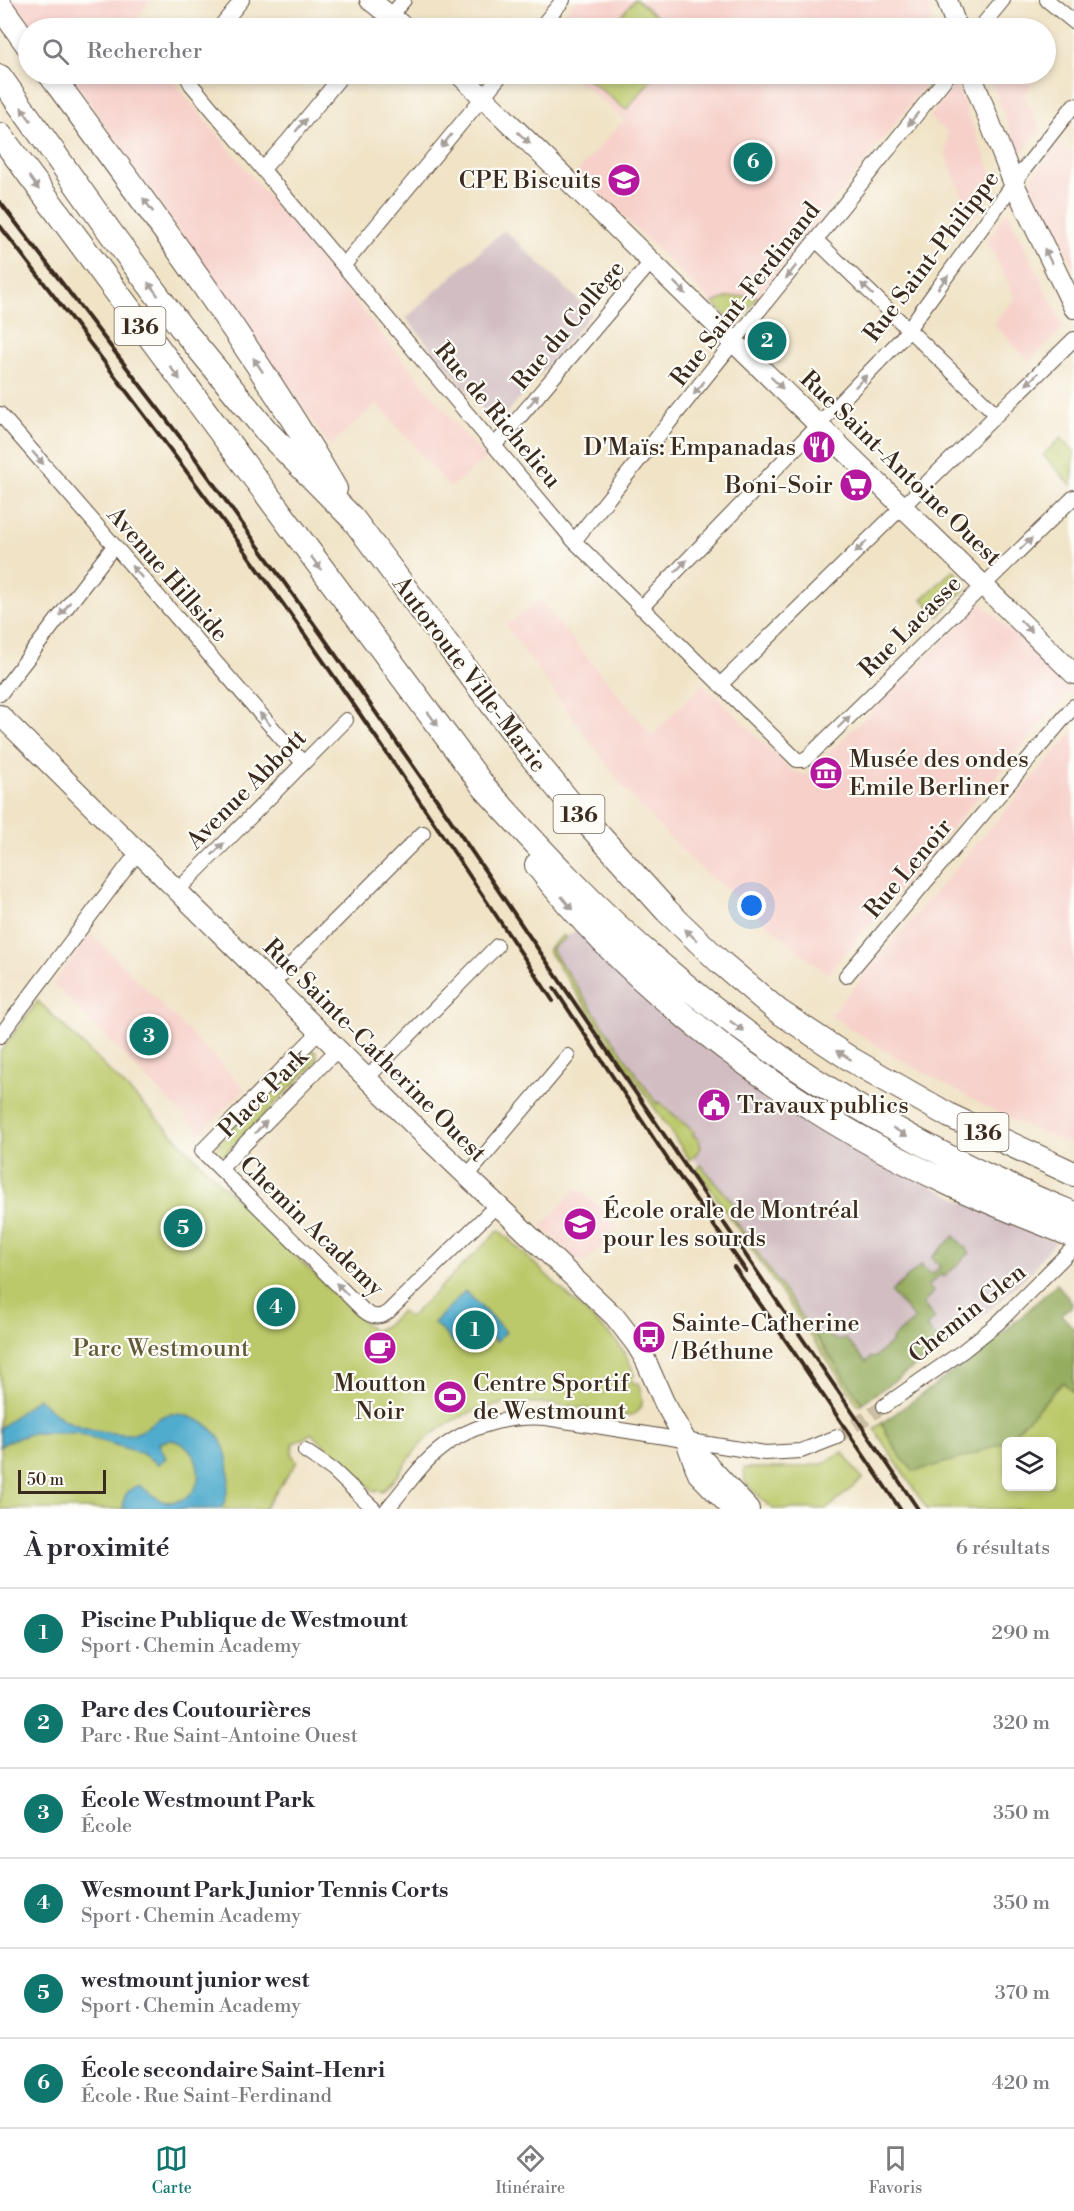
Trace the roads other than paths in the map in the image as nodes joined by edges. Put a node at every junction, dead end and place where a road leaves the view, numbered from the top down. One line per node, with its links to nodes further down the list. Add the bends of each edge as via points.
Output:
1 (242, 0): 9 (street)
2 (370, 0): 10 (main road)
3 (404, 0): 11 (street)
4 (563, 0): 12 (street)
5 (947, 0): 13 (main road)
6 (1003, 0): 14 (street)
7 (1047, 0): 15 (street)
8 (0, 6): 16 (highway)
9 (227, 18)
10 (386, 18)
11 (395, 18)
12 (548, 18)
13 (953, 18)
14 (988, 18)
15 (1074, 22)
16 (18, 31)
17 (0, 77): 43 (highway, Autoroute Ville-Marie / 136, one-way to 17, via 268,433 181,327)
18 (57, 84): 43 (highway, one-way to 18, via 291,414 197,273)
19 (191, 84): 28 (street, Rue de Richelieu)
20 (335, 84): 28 (street, one-way to 20)
21 (470, 84): 25 (main road, Rue Saint-Antoine Ouest)
22 (493, 84): 25 (street)
23 (941, 84): 30 (street, Rue Saint-Ferdinand, one-way to 30)
24 (975, 84): 29 (main road)
25 (483, 96): 31 (main road, Rue Saint-Antoine Ouest, one-way to 31); 32 (street, one-way to 32)
26 (1074, 105): 29 (street, Rue Saint-Philippe)
27 (0, 135): 72 (highway, 136, one-way to 72, via 579,917 630,968 710,1035 840,1125 947,1183)
28 (262, 169): 32 (street, Rue de Richelieu)
29 (1014, 184): 33 (main road, one-way to 29); 34 (street, Rue Saint-Philippe, one-way to 29)
30 (816, 240): 34 (street, one-way to 30); 36 (street, Rue Saint-Ferdinand, one-way to 36)
31 (652, 261): 36 (main road, Rue Saint-Antoine Ouest, one-way to 36); 40 (street, Rue du Collège, one-way to 31)
32 (344, 265): 40 (street, Rue de Richelieu)
33 (1074, 308)
34 (909, 329): 38 (street); 39 (street, Rue Saint-Philippe, one-way to 34)
35 (1074, 339): 38 (street, one-way to 38)
36 (735, 342): 39 (main road, Rue Saint-Antoine Ouest, one-way to 39); 44 (street, Rue Saint-Ferdinand, one-way to 44)
37 (0, 414): 45 (street, Avenue Hillside, one-way to 45)
38 (996, 414): 42 (street)
39 (820, 424): 42 (main road, Rue Saint-Antoine Ouest); 47 (street, Rue Saint-Philippe, one-way to 39)
40 (494, 445): 44 (street, Rue de Richelieu)
41 (1074, 496): 46 (street, Rue Lacasse, one-way to 41)
42 (903, 506): 46 (main road, Rue Saint-Antoine Ouest); 49 (street, one-way to 49)
43 (353, 519): 69 (highway, Autoroute Ville-Marie / 136, one-way to 43, via 975,1129 867,1070 778,1011 704,947 552,782)
44 (574, 541): 47 (street, Rue de Richelieu)
45 (114, 546): 50 (street, one-way to 50); 55 (street, Avenue Hillside, one-way to 45)
46 (984, 585): 48 (main road, Rue Saint-Antoine Ouest, one-way to 48); 54 (street, Rue Lacasse, one-way to 46)
47 (641, 608): 49 (street, Rue de Richelieu)
48 (1074, 674)
49 (720, 685): 54 (street, Rue de Richelieu)
50 (0, 694)
51 (1074, 706): 60 (street, Rue Lenoir)
52 (0, 715): 57 (main road, Rue Sainte-Catherine Ouest)
53 (346, 720): 55 (street, Avenue Abbott)
54 (801, 761)
55 (303, 763): 58 (street, Avenue Abbott, one-way to 55)
56 (423, 833): 61 (street)
57 (138, 852): 58 (main road, Rue Sainte-Catherine Ouest); 63 (street)
58 (177, 891): 61 (main road, Rue Sainte-Catherine Ouest)
59 (497, 946): 66 (street)
60 (846, 976)
61 (272, 984): 62 (main road, Rue Sainte-Catherine Ouest)
62 (320, 1031): 64 (main road, Rue Sainte-Catherine Ouest); 67 (street, Place Park)
63 (0, 1036)
64 (338, 1049): 66 (main road, Rue Sainte-Catherine Ouest); 68 (street, Place Park, one-way to 64)
65 (568, 1056): 70 (street)
66 (367, 1078): 70 (main road, Rue Sainte-Catherine Ouest)
67 (202, 1151): 68 (street, Chemin Academy)
68 (220, 1169): 71 (street, Chemin Academy, one-way to 68, via 390,1311 381,1317 370,1316)
69 (1074, 1174)
70 (467, 1176): 71 (main road, Rue Sainte-Catherine Ouest)
71 (497, 1205): 76 (main road, Rue Sainte-Catherine Ouest, via 627,1330)
72 (1069, 1223)
73 (1074, 1247): 74 (street, Chemin Glen, via 998,1323)
74 (884, 1406)
75 (837, 1437): 76 (street, via 801,1451 775,1454)
76 (686, 1441): 79 (street, via 546,1418 499,1421 467,1432 438,1450); 80 (main road, Rue Sainte-Catherine Ouest, via 698,1474); 81 (main road, Rue Sainte-Catherine Ouest)
77 (305, 1451): 78 (street, via 333,1470)
78 (374, 1509)
79 (387, 1509)
80 (732, 1509)
81 (749, 1509)

